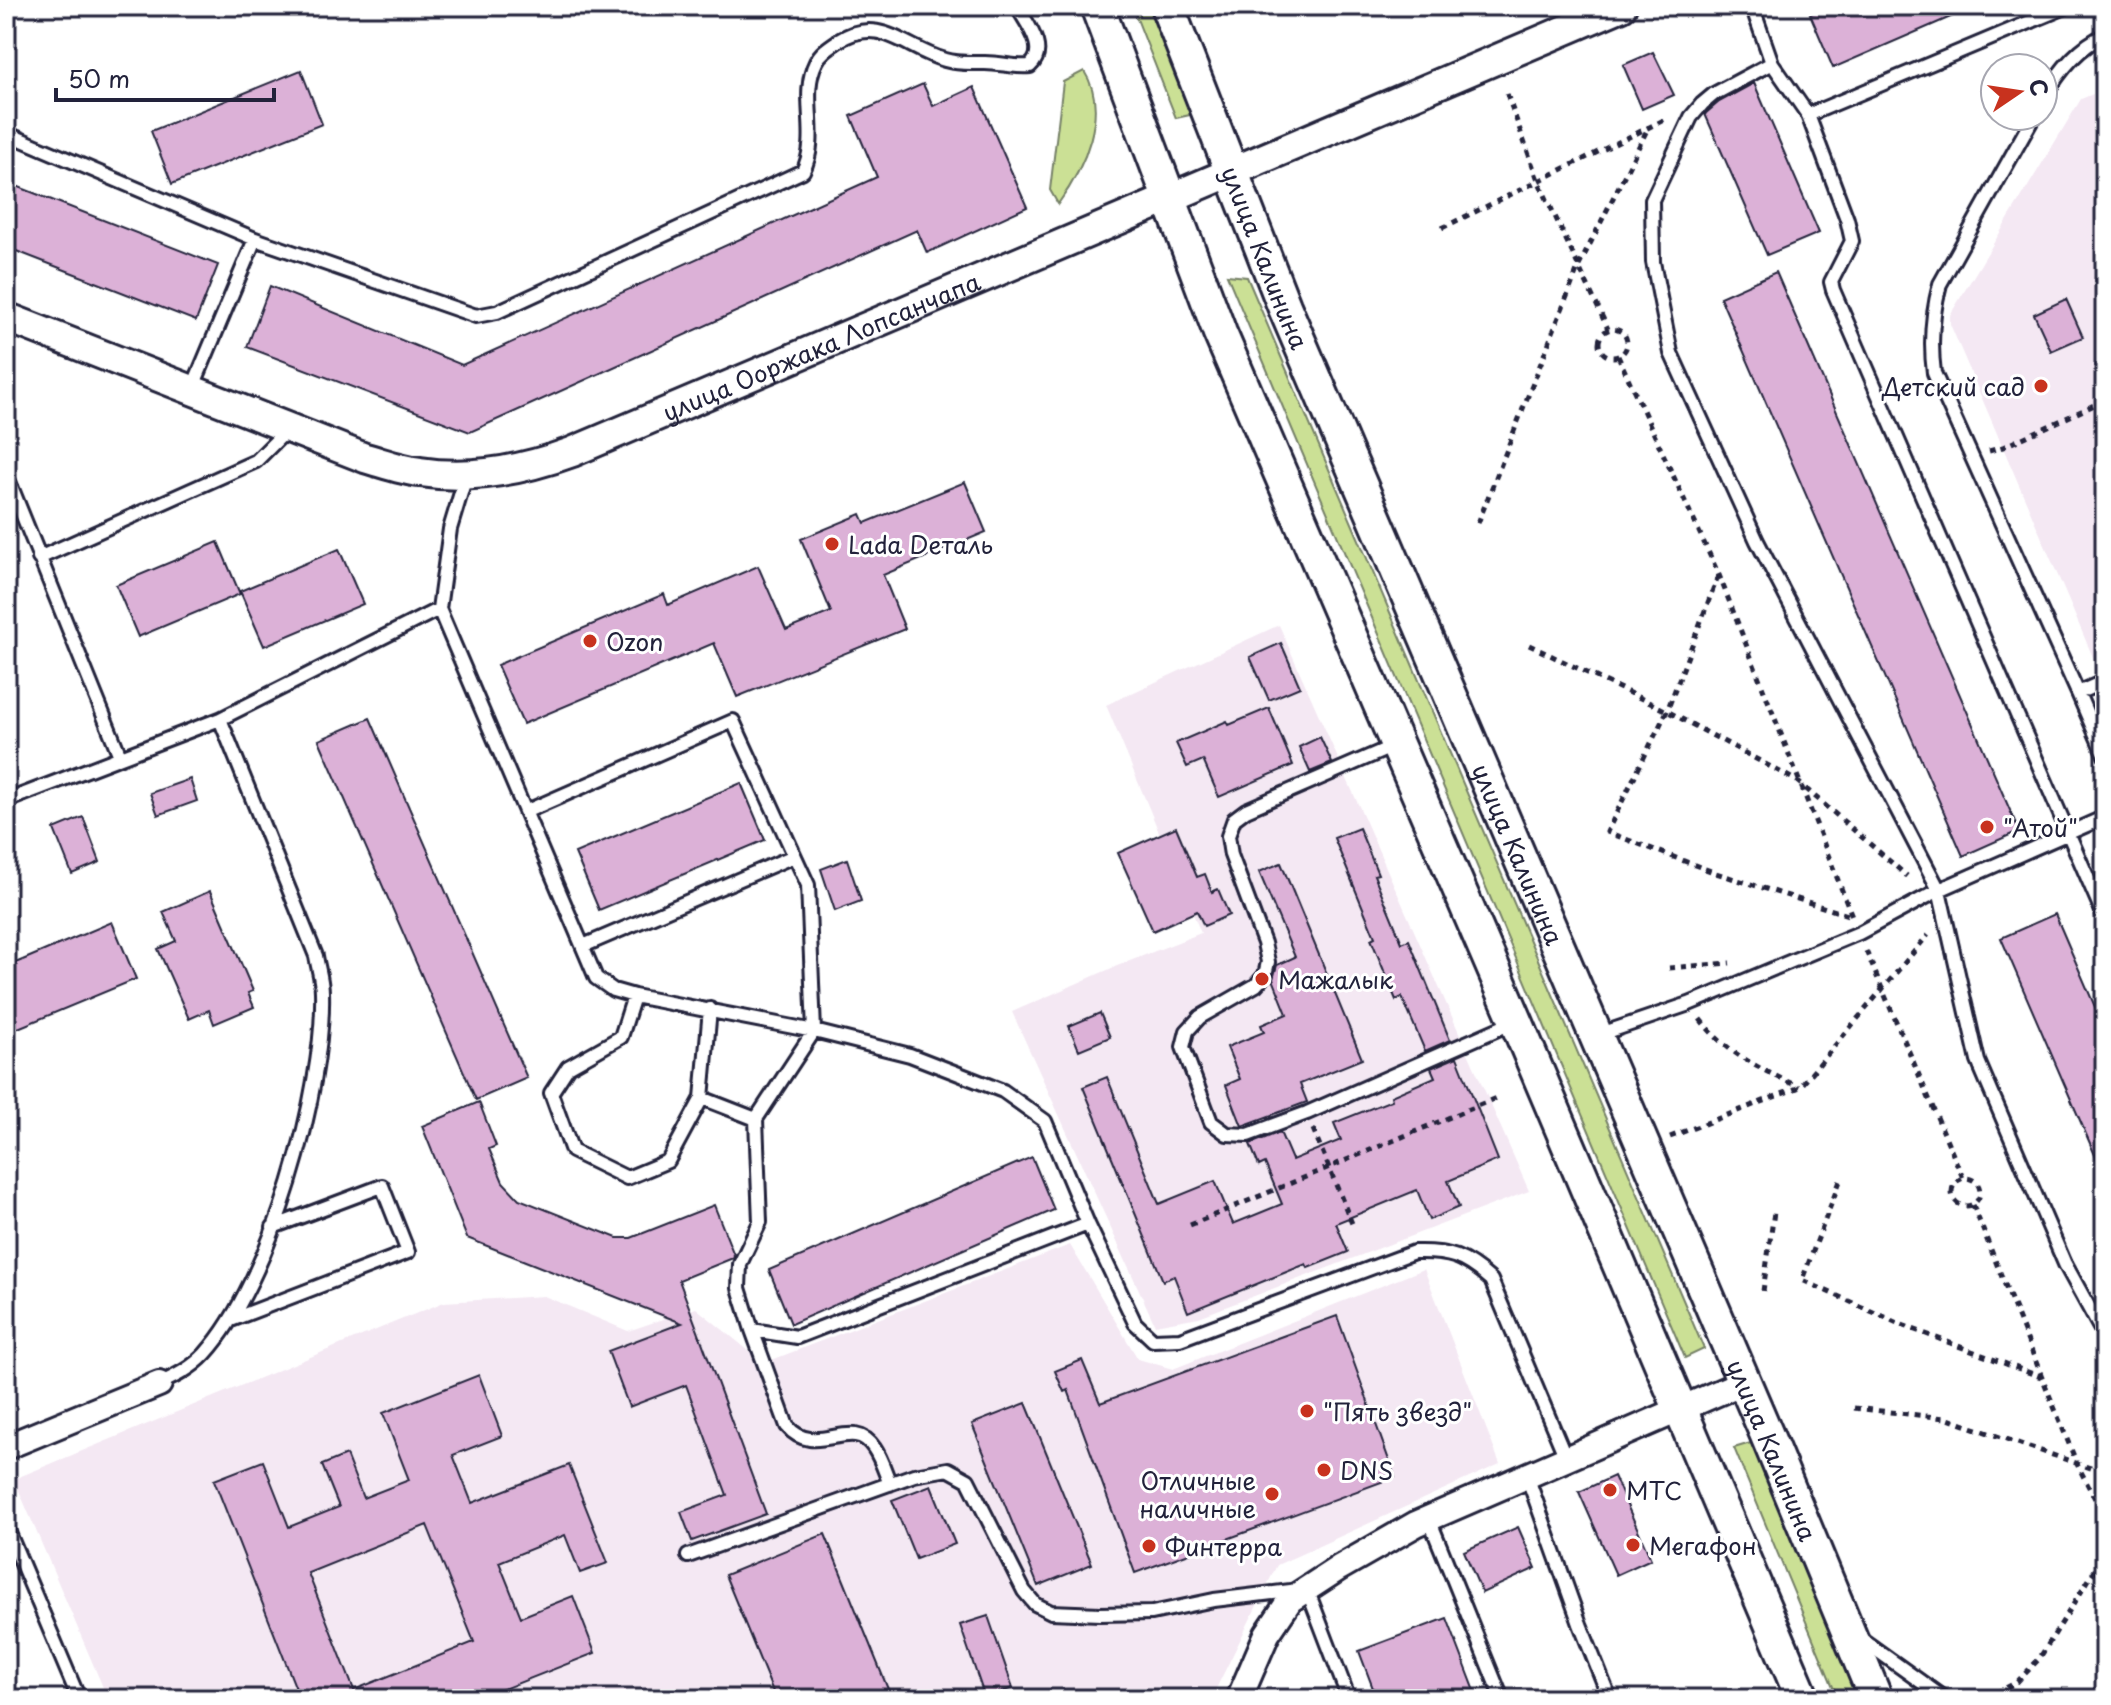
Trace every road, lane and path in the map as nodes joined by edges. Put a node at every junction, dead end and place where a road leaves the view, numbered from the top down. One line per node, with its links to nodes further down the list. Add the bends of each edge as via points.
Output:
1 (1017, 6): 18 (lane, via 1038,49 1030,66 962,65 888,35 852,32 816,60 809,81 811,145 803,171 497,312 476,316)
2 (1097, 6): 16 (main road)
3 (1167, 6): 14 (main road, улица Калинина)
4 (1622, 6): 14 (street, улица Ооржака Лопсанчапа)
5 (1752, 6): 8 (lane)
6 (2068, 6): 11 (lane)
7 (2105, 35): 9 (lane, via 2090,42)
8 (1772, 63): 11 (lane); 48 (lane, via 1702,104 1652,200 1653,262 1671,353 1757,541)
9 (2059, 74)
10 (1507, 94): 15 (path)
11 (1808, 115): 45 (lane, via 1852,241 1831,282 1833,290)
12 (2025, 132): 26 (lane, via 1940,284 1935,303 1934,373)
13 (6, 133): 18 (lane)
14 (1232, 174): 16 (street, улица Ооржака Лопсанчапа); 61 (main road, улица Калинина)
15 (1538, 180): 17 (path); 19 (path); 19 (path, via 1649,126)
16 (1170, 198): 28 (street, улица Ооржака Лопсанчапа, via 572,452); 38 (main road, via 1220,333)
17 (1442, 228)
18 (255, 239): 23 (lane)
19 (1579, 266): 21 (path); 29 (path)
20 (6, 317): 23 (street, улица Ооржака Лопсанчапа)
21 (1608, 329): 22 (path, via 1627,338 1626,349); 22 (path, via 1600,337 1600,350)
22 (1618, 356): 31 (path)
23 (192, 389): 25 (street, улица Ооржака Лопсанчапа)
24 (2105, 400): 26 (path, via 2003,447)
25 (289, 428): 28 (street, улица Ооржака Лопсанчапа, via 365,458 417,472); 30 (lane, via 256,461)
26 (1971, 455): 35 (lane)
27 (6, 474): 30 (lane)
28 (466, 476): 32 (lane, via 450,529)
29 (1478, 523)
30 (39, 558): 39 (lane)
31 (1719, 575): 36 (path); 41 (path)
32 (439, 609): 37 (lane); 43 (lane)
33 (1529, 645): 36 (path)
34 (2105, 681): 35 (lane)
35 (2078, 693): 40 (lane)
36 (1667, 711): 41 (path); 41 (path, via 1607,832 1853,917)
37 (220, 719): 39 (lane); 76 (lane, via 304,923 322,990 307,1119)
38 (1396, 745): 59 (main road); 65 (lane, via 1246,810 1234,819 1228,836 1268,962 1256,985 1200,1017 1187,1031 1183,1047 1211,1122 1227,1134 1248,1135)
39 (120, 756): 42 (lane)
40 (2105, 756)
41 (1797, 781): 47 (path)
42 (6, 801)
43 (527, 811): 46 (lane, via 733,721); 52 (lane)
44 (2105, 817): 45 (lane)
45 (2067, 834): 48 (lane); 49 (lane)
46 (794, 856): 52 (lane); 60 (lane, via 808,885)
47 (1916, 883)
48 (1939, 890): 50 (lane); 80 (lane, via 1978,1061 2065,1264)
49 (2105, 918)
50 (1859, 933): 55 (path); 57 (lane)
51 (1922, 941): 55 (path)
52 (583, 946): 56 (lane, via 596,978)
53 (1740, 962): 54 (path)
54 (1669, 968)
55 (1881, 991): 62 (path); 69 (path)
56 (634, 996): 58 (lane); 63 (lane, via 621,1037 568,1067 551,1093 572,1151 627,1178 641,1173 668,1161)
57 (1689, 1004): 61 (lane); 62 (path, via 1714,1037 1743,1060)
58 (710, 1009): 60 (lane); 63 (lane)
59 (1516, 1021): 65 (lane); 85 (main road)
60 (814, 1031): 66 (lane); 73 (lane, via 910,1055 1003,1091 1045,1121)
61 (1595, 1035): 67 (main road, улица Калинина)
62 (1800, 1087): 67 (path)
63 (702, 1098): 66 (lane)
64 (1496, 1098): 68 (path)
65 (1307, 1113): 68 (path)
66 (756, 1119): 79 (lane, via 760,1222 740,1264 739,1288)
67 (1643, 1147): 82 (main road, улица Калинина)
68 (1328, 1168): 74 (path); 75 (path)
69 (1963, 1178): 71 (path, via 1979,1187); 71 (path, via 1952,1186 1953,1199)
70 (1840, 1181): 81 (path, via 1802,1280 1902,1325)
71 (1973, 1205): 81 (path)
72 (1774, 1212): 77 (path)
73 (1088, 1224): 79 (lane, via 797,1337); 87 (lane, via 1135,1323 1153,1340 1180,1339 1414,1252 1445,1252 1470,1262 1491,1280)
74 (1190, 1225)
75 (1353, 1226)
76 (273, 1227): 78 (lane); 78 (lane, via 382,1186 408,1252)
77 (1763, 1291)
78 (231, 1320): 83 (lane, via 202,1357)
79 (752, 1330): 91 (lane, via 787,1426 796,1437 809,1441 858,1435 873,1445)
80 (2105, 1337)
81 (2041, 1377): 88 (path)
82 (1743, 1382): 85 (street); 98 (main road, улица Калинина)
83 (159, 1384): 86 (street)
84 (1854, 1408): 88 (path, via 1945,1418)
85 (1681, 1409): 87 (street); 99 (main road)
86 (6, 1447)
87 (1566, 1458): 90 (street)
88 (2077, 1464): 89 (path); 92 (path)
89 (2105, 1473)
90 (1527, 1476): 93 (street); 104 (lane)
91 (890, 1484): 96 (lane); 97 (lane, via 948,1469 968,1480 1024,1591 1051,1612 1152,1613)
92 (2105, 1518)
93 (1429, 1519): 97 (street); 103 (lane)
94 (6, 1526): 100 (lane)
95 (2105, 1554): 107 (path, via 2039,1659 2017,1682)
96 (688, 1556)
97 (1307, 1589): 101 (street, via 1290,1600 1267,1634); 102 (lane)
98 (1847, 1629): 105 (main road, улица Калинина); 106 (lane)
99 (1797, 1693)
100 (79, 1699)
101 (1239, 1699)
102 (1349, 1699)
103 (1502, 1699)
104 (1610, 1699)
105 (1876, 1699)
106 (1945, 1699)
107 (1985, 1699)

